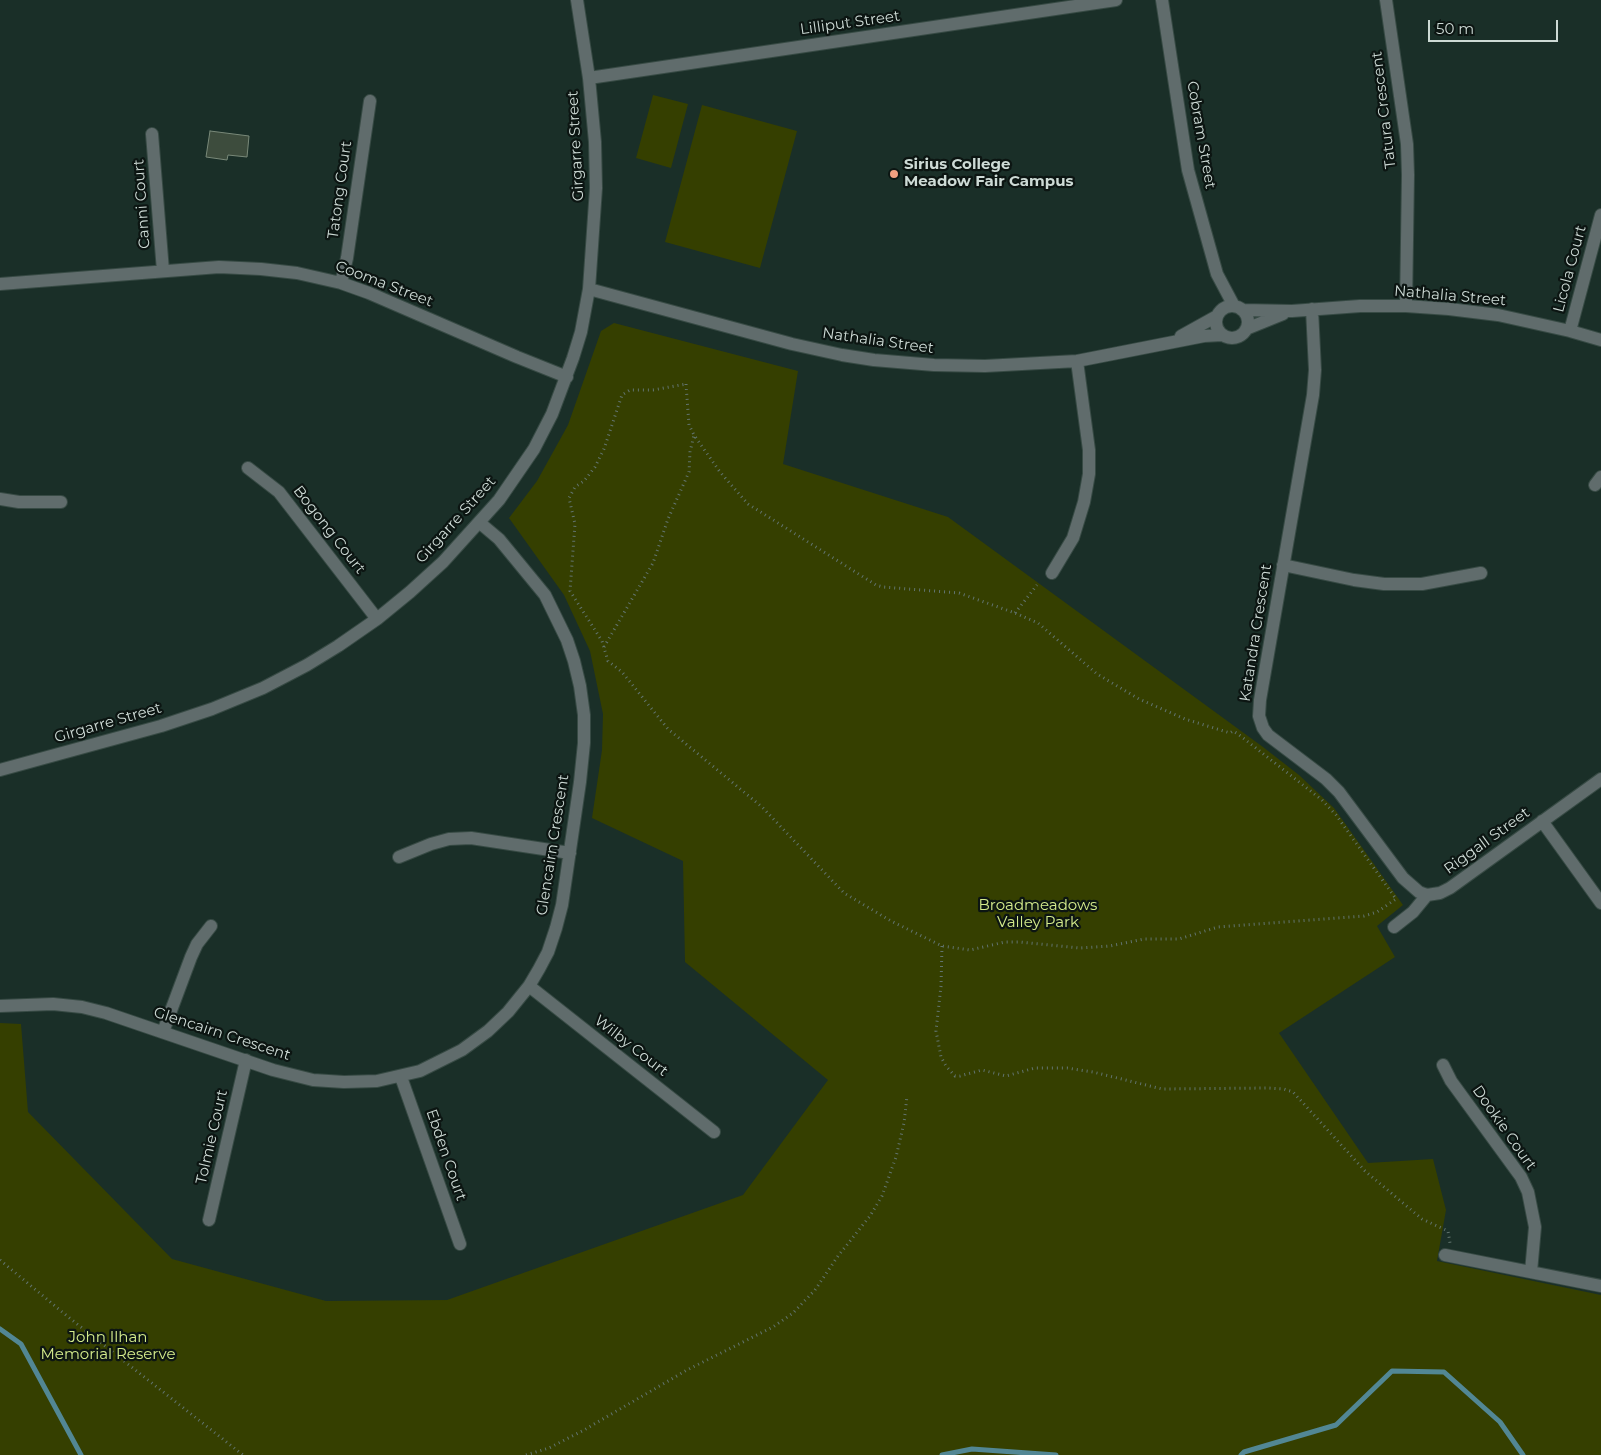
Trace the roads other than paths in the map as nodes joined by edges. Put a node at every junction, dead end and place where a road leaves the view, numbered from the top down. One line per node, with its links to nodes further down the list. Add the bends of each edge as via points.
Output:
1 (577, 0): 5 (street, Girgarre Street)
2 (1116, 0): 5 (street, Lilliput Street)
3 (1162, 0): 10 (street, Cobram Street, via 1188,170)
4 (1386, 0): 14 (street, Tatura Crescent, via 1407,144)
5 (589, 78): 13 (street, Girgarre Street, via 596,188)
6 (370, 101): 11 (street, Tatong Court)
7 (152, 134): 9 (street, Canni Court)
8 (1601, 215): 20 (street, Licola Court)
9 (163, 271): 11 (street, Cooma Street, via 219,267 261,269); 12 (street, Cooma Street)
10 (1217, 274): 15 (street, Cobram Street); 18 (street, Cobram Street)
11 (342, 283): 25 (street, Cooma Street)
12 (0, 284)
13 (589, 289): 24 (street, Nathalia Street, via 842,355 934,365); 25 (street, Girgarre Street, via 581,332)
14 (1406, 306): 16 (street, Nathalia Street); 20 (street, Nathalia Street, via 1498,315)
15 (1238, 308): 17 (street, Nathalia Street); 18 (street, via 1229,306); 19 (street, via 1248,319)
16 (1312, 309): 17 (street, Nathalia Street); 30 (street, Katandra Crescent, via 1313,395)
17 (1292, 311): 19 (street, Nathalia Street)
18 (1218, 313): 21 (street, via 1216,326); 23 (street, Nathalia Street)
19 (1246, 330): 21 (street, via 1238,337)
20 (1570, 331): 22 (street, Nathalia Street)
21 (1222, 335): 23 (street, Nathalia Street)
22 (1601, 340)
23 (1168, 343): 24 (street, Nathalia Street)
24 (1077, 361): 32 (street, via 1089,474 1073,538)
25 (567, 377): 29 (street, Girgarre Street, via 534,449)
26 (248, 468): 33 (street, Bogong Court, via 279,492)
27 (0, 499): 28 (street)
28 (61, 502)
29 (480, 523): 33 (street, Girgarre Street, via 443,562); 37 (street, Glencairn Crescent, via 499,539 545,595 574,661 584,715 584,743)
30 (1283, 565): 31 (street, via 1384,584 1422,584); 39 (street, Katandra Crescent, via 1260,700 1259,716 1263,728 1339,792 1404,878)
31 (1481, 572)
32 (1052, 574)
33 (376, 619): 34 (street, Girgarre Street, via 307,665 212,709)
34 (0, 770)
35 (1601, 778): 36 (street, Riggall Street)
36 (1542, 821): 39 (street, Riggall Street, via 1450,888); 40 (street)
37 (570, 853): 38 (street, via 471,838 449,838); 43 (street, Glencairn Crescent, via 556,928 548,952)
38 (399, 858)
39 (1427, 895): 42 (street)
40 (1601, 903)
41 (211, 926): 45 (street, via 191,957)
42 (1394, 927)
43 (529, 986): 48 (street, Glencairn Crescent, via 508,1012 462,1050); 49 (street, Wilby Court)
44 (0, 1006): 45 (street, Glencairn Crescent, via 53,1004 82,1007)
45 (163, 1032): 46 (street, Glencairn Crescent)
46 (246, 1060): 48 (street, Glencairn Crescent, via 312,1080 377,1081); 50 (street, Tolmie Court)
47 (1443, 1065): 53 (street, Dookie Court, via 1451,1081 1513,1165 1528,1192 1535,1227)
48 (401, 1077): 51 (street, Ebden Court)
49 (714, 1132)
50 (209, 1220)
51 (460, 1244)
52 (1449, 1256): 53 (street)
53 (1531, 1272): 54 (street)
54 (1601, 1286)

